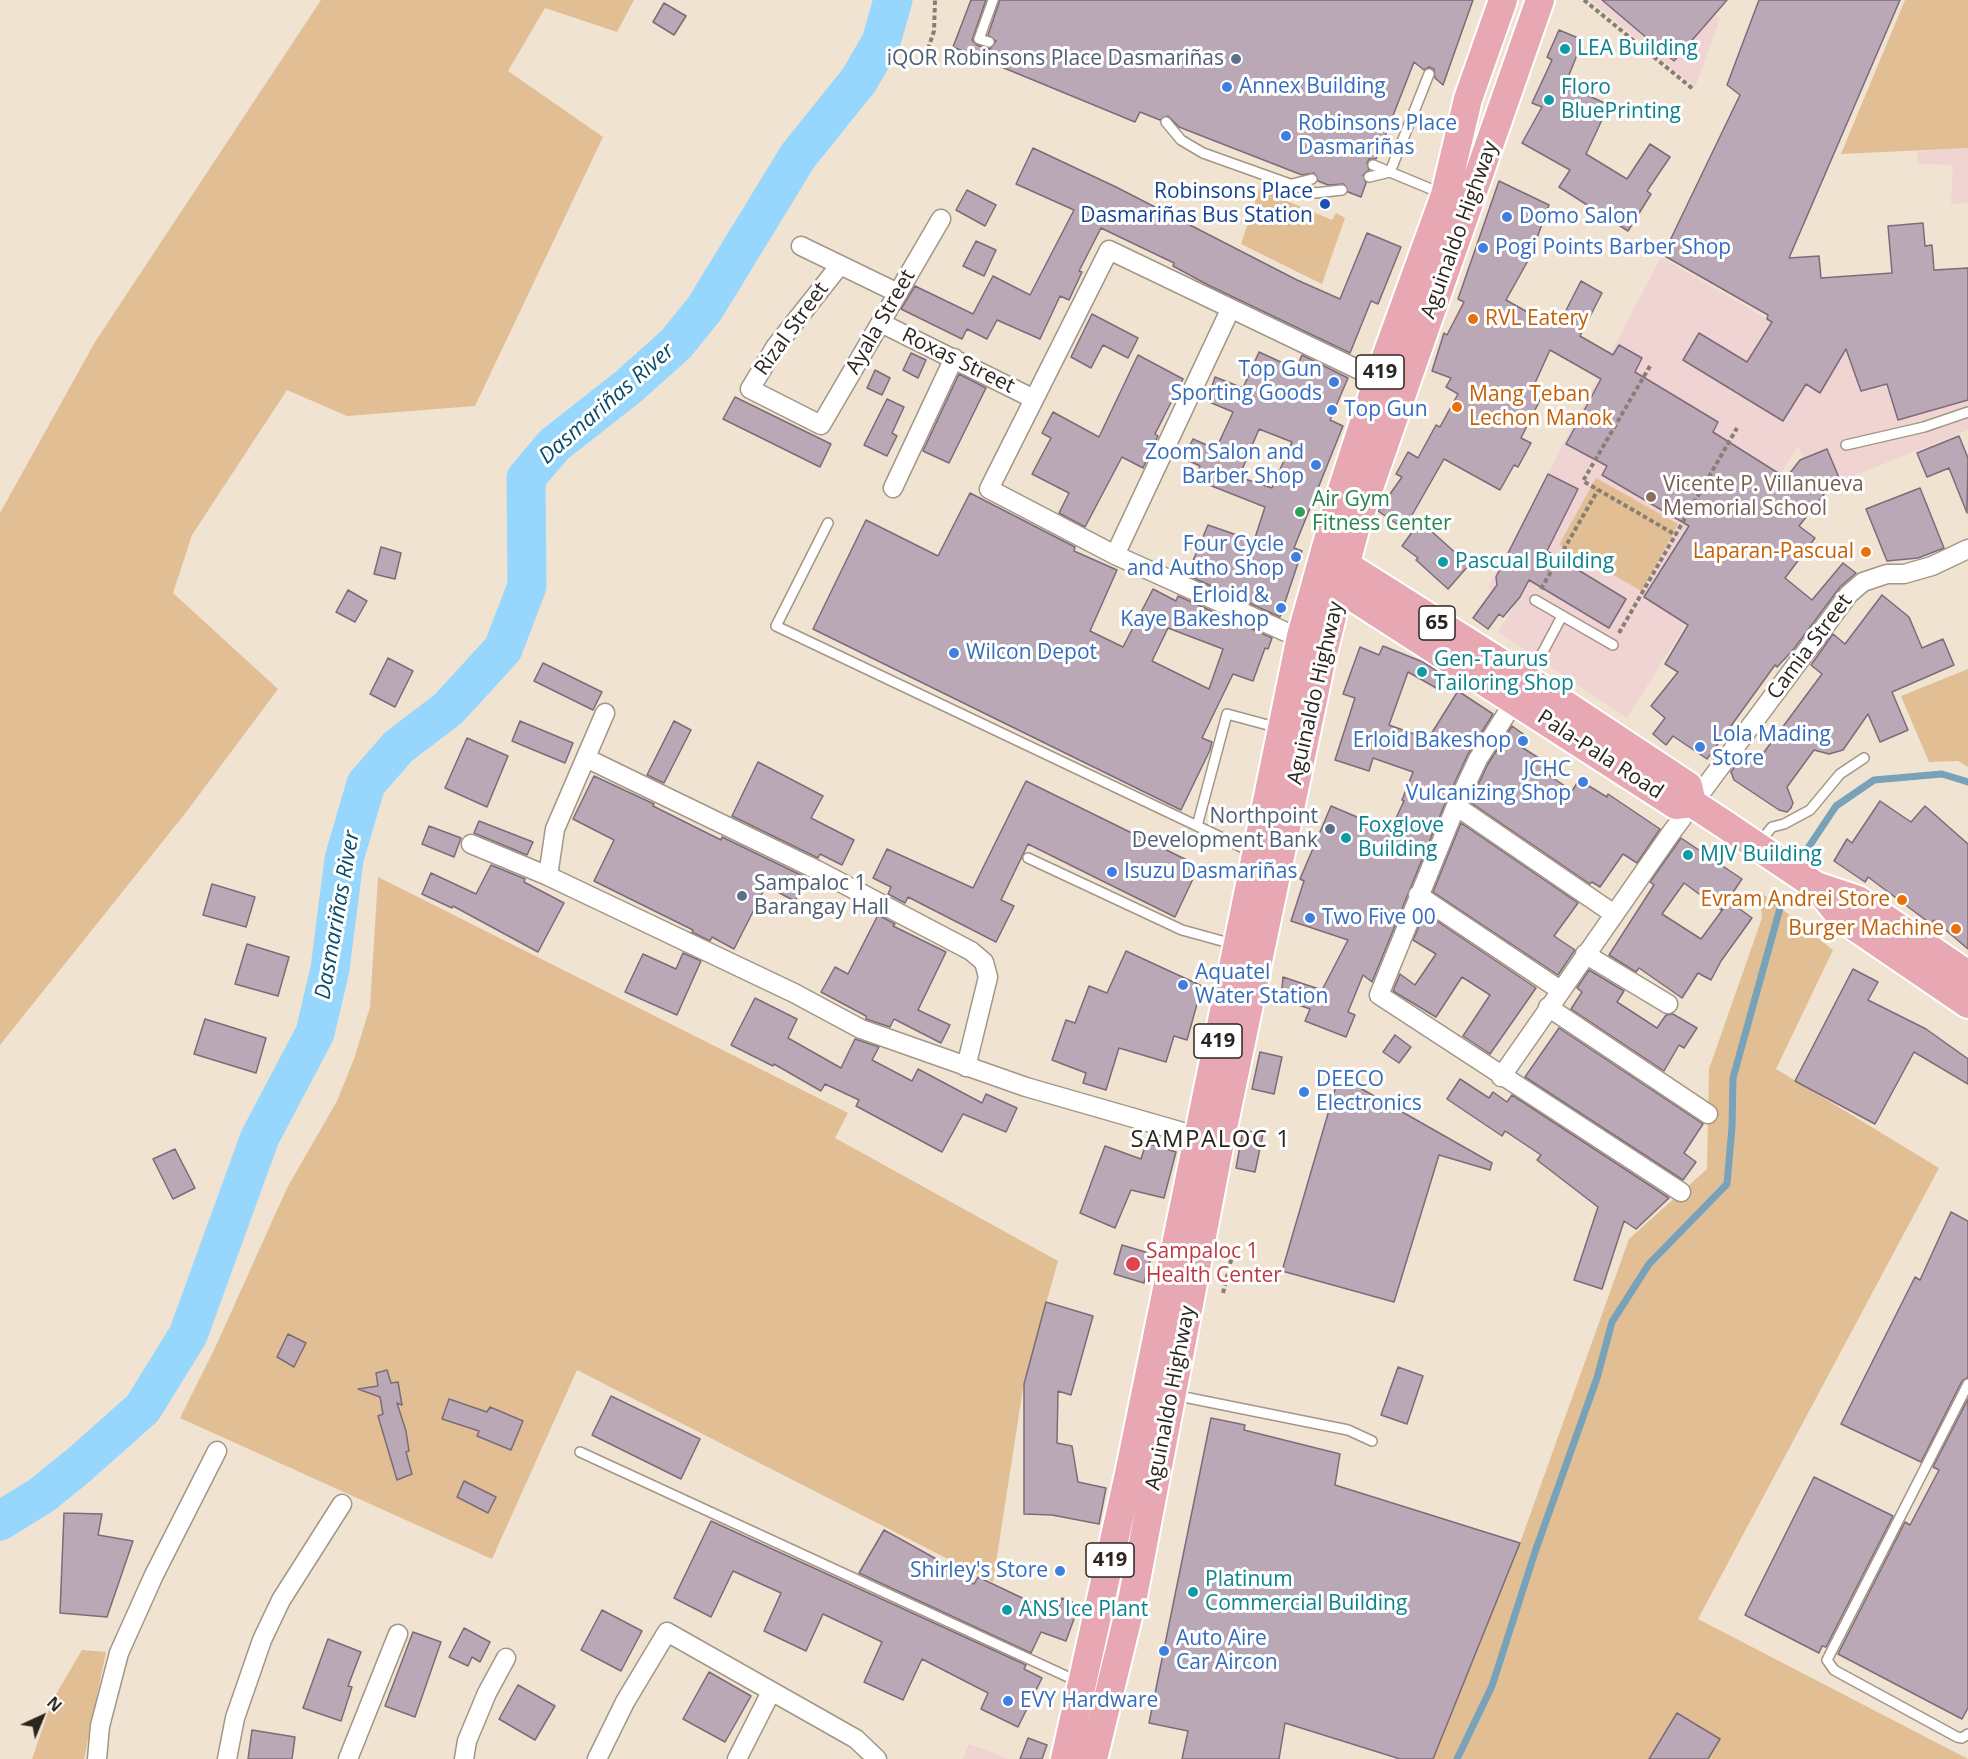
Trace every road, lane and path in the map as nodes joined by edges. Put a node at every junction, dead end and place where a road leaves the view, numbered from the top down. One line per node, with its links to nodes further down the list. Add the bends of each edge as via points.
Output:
1 (935, 0): 7 (path, via 934,31)
2 (993, 0): 6 (lane, via 979,39)
3 (1503, 0): 17 (main road, Aguinaldo Highway / 419, via 1468,99)
4 (1540, 0): 19 (main road, Aguinaldo Highway / 419)
5 (1584, 0): 9 (path)
6 (989, 42)
7 (928, 49)
8 (1429, 74): 12 (lane)
9 (1693, 89)
10 (1166, 123): 15 (lane, via 1181,140 1203,153)
11 (1373, 165): 12 (lane)
12 (1390, 172): 13 (lane); 17 (lane)
13 (1369, 177)
14 (1312, 179): 15 (lane)
15 (1292, 184): 16 (lane, via 1315,193)
16 (1342, 190)
17 (1445, 195): 19 (main road); 27 (main road, Aguinaldo Highway / 419)
18 (941, 219): 22 (street, Ayala Street)
19 (1463, 220): 39 (main road, Aguinaldo Highway / 419, via 1357,522)
20 (801, 246): 21 (street)
21 (840, 265): 22 (street); 30 (street, Rizal Street, via 776,346 750,389)
22 (898, 293): 24 (street, Ayala Street)
23 (1230, 310): 27 (street); 28 (street, via 1109,250); 38 (street)
24 (881, 323): 25 (street, Roxas Street); 30 (street, Ayala Street)
25 (954, 358): 28 (street, Roxas Street); 33 (street)
26 (1650, 366): 34 (path, via 1583,481)
27 (1378, 379): 39 (main road, Aguinaldo Highway / 419)
28 (1034, 399): 38 (street, via 989,489)
29 (1968, 412): 32 (lane)
30 (821, 425)
31 (1737, 428): 36 (path)
32 (1846, 445)
33 (893, 488)
34 (1598, 490): 36 (path); 40 (path)
35 (828, 523): 51 (lane, via 776,626)
36 (1676, 535): 43 (path)
37 (1968, 549): 49 (street, Camia Street, via 1932,566 1863,582 1849,594)
38 (1115, 555): 42 (street)
39 (1335, 573): 42 (main road, Aguinaldo Highway / 419); 44 (main road, Pala-Pala Road / 65); 60 (main road, Aguinaldo Highway / 419, via 1321,661)
40 (1535, 600): 41 (lane)
41 (1562, 616): 43 (lane); 44 (lane)
42 (1301, 636): 46 (main road, Aguinaldo Highway / 419)
43 (1612, 645)
44 (1522, 690): 49 (main road, Pala-Pala Road / 65, via 1688,786); 50 (street, via 1478,759)
45 (605, 713): 47 (street)
46 (1282, 729): 51 (lane, via 1227,714); 54 (main road, Aguinaldo Highway / 419)
47 (586, 758): 56 (street, via 555,829); 67 (street, via 817,870 971,951 984,962 988,977)
48 (1864, 758): 53 (lane, via 1840,774 1810,810 1772,827)
49 (1692, 803): 53 (main road, Pala-Pala Road / 65); 59 (street, Camia Street)
50 (1456, 806): 58 (street); 59 (street)
51 (1197, 825): 54 (lane)
52 (471, 844): 56 (street)
53 (1763, 851): 57 (main road, Pala-Pala Road / 65)
54 (1257, 854): 60 (main road, Aguinaldo Highway / 419)
55 (1028, 858): 60 (lane, via 1182,930)
56 (548, 876): 67 (street, via 861,1029)
57 (1816, 886): 62 (main road, Pala-Pala Road / 65, via 1858,900); 65 (main road, Pala-Pala Road / 65, via 1842,918)
58 (1418, 895): 63 (street); 68 (street, via 1379,996)
59 (1614, 914): 61 (street, Camia Street)
60 (1249, 949): 70 (main road, Aguinaldo Highway / 419)
61 (1585, 954): 63 (street, Camia Street); 64 (street)
62 (1968, 975)
63 (1560, 990): 66 (street, Camia Street)
64 (1668, 1004)
65 (1968, 1004)
66 (1548, 1007): 68 (street, Camia Street); 69 (street)
67 (966, 1067): 70 (street)
68 (1501, 1077): 71 (street)
69 (1708, 1114)
70 (1209, 1140): 75 (main road, Aguinaldo Highway / 419)
71 (1681, 1192)
72 (1232, 1256): 73 (path)
73 (1223, 1293)
74 (1968, 1384): 84 (lane, via 1827,1660 1834,1670 1957,1737)
75 (1158, 1393): 76 (lane, via 1348,1430); 82 (main road, Aguinaldo Highway / 419); 85 (main road, Aguinaldo Highway / 419, via 1133,1596)
76 (1372, 1442)
77 (217, 1451): 86 (street, via 119,1653 100,1726)
78 (580, 1452): 82 (lane)
79 (342, 1504): 87 (street, via 281,1600 262,1640 235,1718)
80 (398, 1634): 88 (street)
81 (506, 1658): 89 (street, via 467,1740)
82 (1083, 1684): 85 (main road, Aguinaldo Highway / 419)
83 (771, 1692): 90 (street, via 668,1632 625,1702); 91 (street); 92 (street, via 856,1739)
84 (1968, 1734)
85 (1088, 1742): 93 (main road, Aguinaldo Highway / 419)
86 (97, 1759)
87 (227, 1759)
88 (348, 1759)
89 (464, 1759)
90 (597, 1759)
91 (737, 1759)
92 (877, 1759)
93 (1065, 1759)

